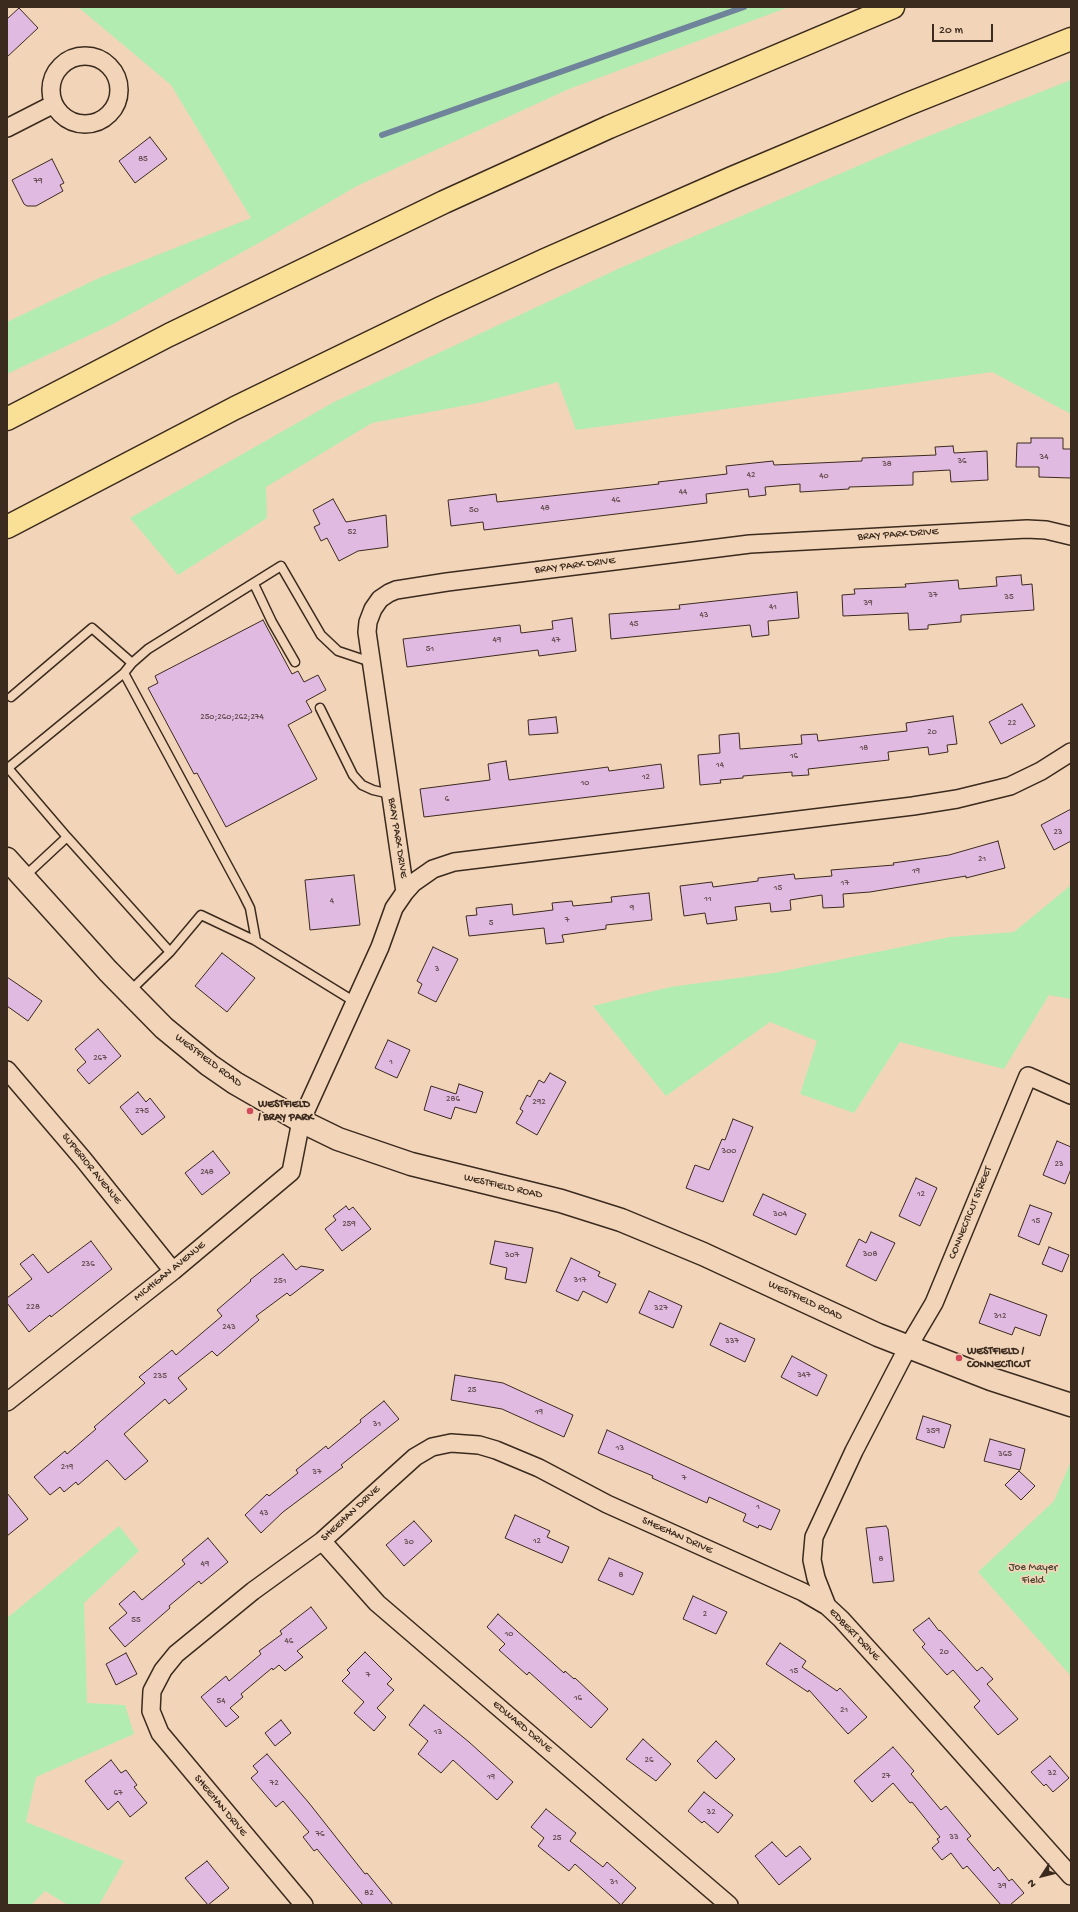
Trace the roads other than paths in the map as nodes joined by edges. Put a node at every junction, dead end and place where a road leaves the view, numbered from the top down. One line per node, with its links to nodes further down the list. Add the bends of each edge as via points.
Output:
1 (893, 7): 5 (highway, via 616,124 444,202 232,304)
2 (1071, 39): 6 (highway, via 908,104 545,260 241,405)
3 (54, 104): 3 (street, via 62,116 74,123 94,123 106,117 115,106 119,92 117,79 109,66 97,58 83,56 69,60 57,69 51,83); 4 (street)
4 (7, 128)
5 (7, 419)
6 (7, 527)
7 (1071, 536): 10 (street, BRAY PARK DRIVE, via 1046,530 1013,529 750,544 396,590 380,599 370,615 368,632)
8 (254, 584): 9 (lane); 10 (lane, via 281,566 320,635 338,652); 11 (lane, via 148,649)
9 (295, 662)
10 (371, 662): 16 (street, BRAY PARK DRIVE)
11 (132, 663): 12 (lane); 13 (lane, via 92,628)
12 (124, 673): 17 (lane, via 8,768); 21 (lane, via 250,908)
13 (11, 697)
14 (320, 708): 16 (lane, via 353,775 362,785)
15 (1071, 752): 20 (street, BRAY PARK DRIVE, via 1026,779 975,795 913,806 454,862 433,869)
16 (390, 794): 20 (street, BRAY PARK DRIVE)
17 (66, 837): 19 (lane); 22 (lane)
18 (7, 859): 19 (main road, WESTFIELD ROAD)
19 (24, 877): 23 (main road, WESTFIELD ROAD)
20 (404, 892): 24 (street, BRAY PARK DRIVE, via 394,908 380,947)
21 (256, 941): 22 (lane, via 202,915); 24 (lane)
22 (170, 952): 23 (lane)
23 (128, 993): 27 (main road, WESTFIELD ROAD, via 164,1028 209,1065)
24 (355, 1002): 27 (street, BRAY PARK DRIVE)
25 (7, 1070): 28 (street, SUPERIOR AVENUE)
26 (1071, 1095): 29 (street, CONNECTICUT STREET, via 1028,1076 934,1303)
27 (301, 1122): 28 (street, MICHIGAN AVENUE, via 291,1172); 29 (main road, WESTFIELD ROAD, via 338,1139 396,1160 561,1201 621,1220 676,1242)
28 (173, 1271): 30 (street, MICHIGAN AVENUE)
29 (908, 1348): 31 (main road, WESTFIELD ROAD); 33 (street, EDBERT DRIVE, via 854,1451 814,1537 812,1560)
30 (7, 1402)
31 (1071, 1405)
32 (322, 1541): 33 (street, SHEEHAN DRIVE, via 414,1457 432,1447 461,1442 479,1445 514,1457 614,1507 803,1592); 35 (street, SHEEHAN DRIVE, via 253,1591 176,1654 157,1680 150,1703 156,1726 165,1740); 36 (street, EDWARD DRIVE, via 376,1603)
33 (827, 1606): 34 (street, EDBERT DRIVE)
34 (1071, 1876)
35 (304, 1905)
36 (729, 1905)

